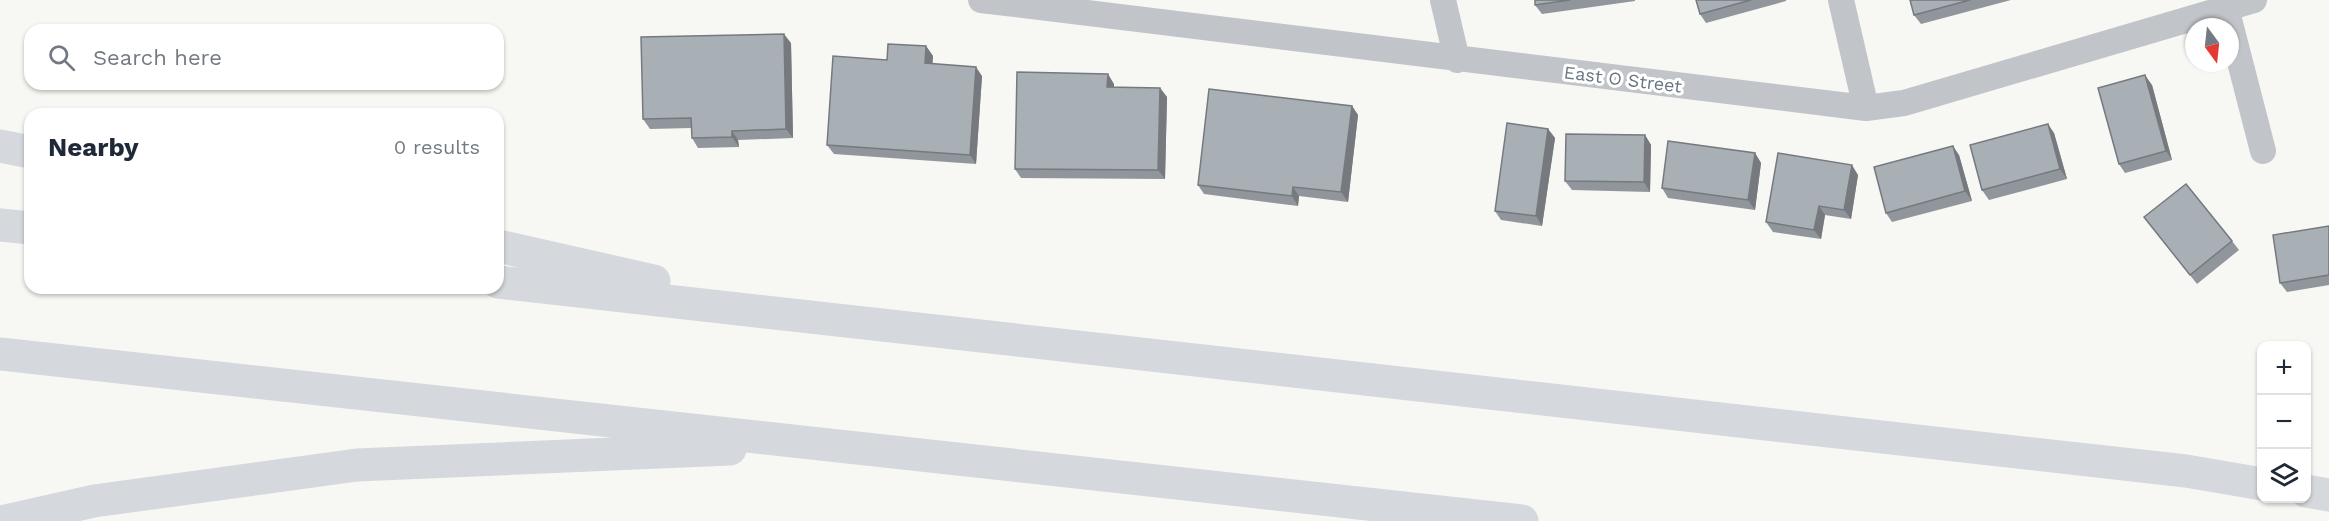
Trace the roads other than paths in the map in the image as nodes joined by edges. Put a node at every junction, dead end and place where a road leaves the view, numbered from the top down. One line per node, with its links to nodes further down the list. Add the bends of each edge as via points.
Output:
1 (981, 0): 6 (street, East O Street)
2 (1443, 0): 6 (street)
3 (1841, 0): 7 (street)
4 (2254, 0): 5 (street, East O Street)
5 (2225, 4): 7 (street, East O Street, via 1904,103); 10 (street)
6 (1457, 60): 7 (street, East O Street)
7 (1866, 108)
8 (0, 146): 9 (highway)
9 (24, 151)
10 (2263, 151)
11 (0, 225): 12 (highway)
12 (24, 227)
13 (504, 247): 15 (highway)
14 (504, 283): 15 (highway)
15 (828, 319): 18 (highway, via 2186,471)
16 (0, 354): 17 (highway)
17 (839, 445): 21 (highway, via 357,465 94,501); 22 (highway)
18 (2257, 483)
19 (2311, 492): 20 (highway)
20 (2329, 495)
21 (5, 521)
22 (1522, 521)

